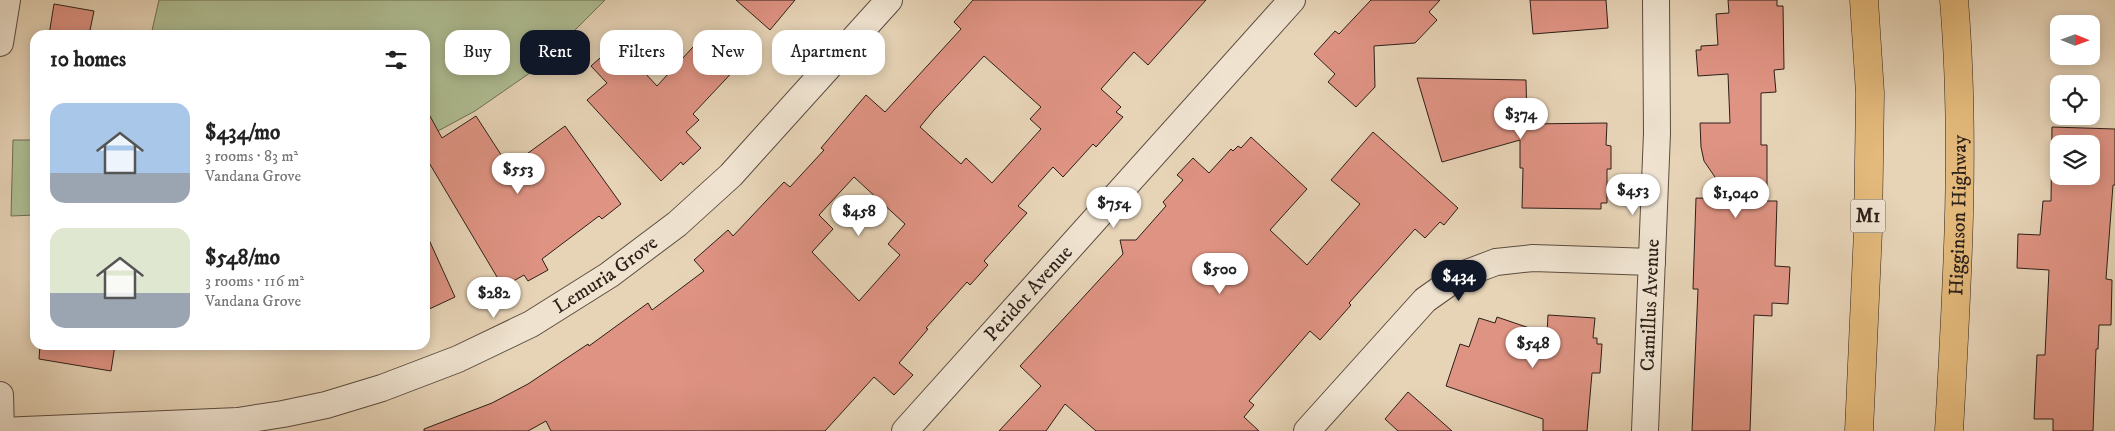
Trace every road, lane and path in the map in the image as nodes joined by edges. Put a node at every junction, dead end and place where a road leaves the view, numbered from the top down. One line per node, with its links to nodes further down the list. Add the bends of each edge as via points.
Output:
1 (7, 0): 7 (street)
2 (889, 0): 10 (street, Lemuria Grove, via 731,175 691,212 609,275 531,324 458,359 382,388 283,414 238,421)
3 (1292, 0): 11 (street, Peridot Avenue)
4 (1656, 0): 8 (street, Camillus Avenue, via 1657,133)
5 (1864, 0): 14 (highway, M1, via 1870,93 1869,202)
6 (1954, 0): 15 (highway, Higginson Highway, via 1960,137)
7 (0, 43)
8 (1652, 262): 12 (street, via 1534,258 1496,262 1459,276 1425,300); 13 (street, Camillus Avenue)
9 (0, 395): 10 (street)
10 (1, 431)
11 (906, 431)
12 (1307, 431)
13 (1645, 431)
14 (1859, 431)
15 (1949, 431)

